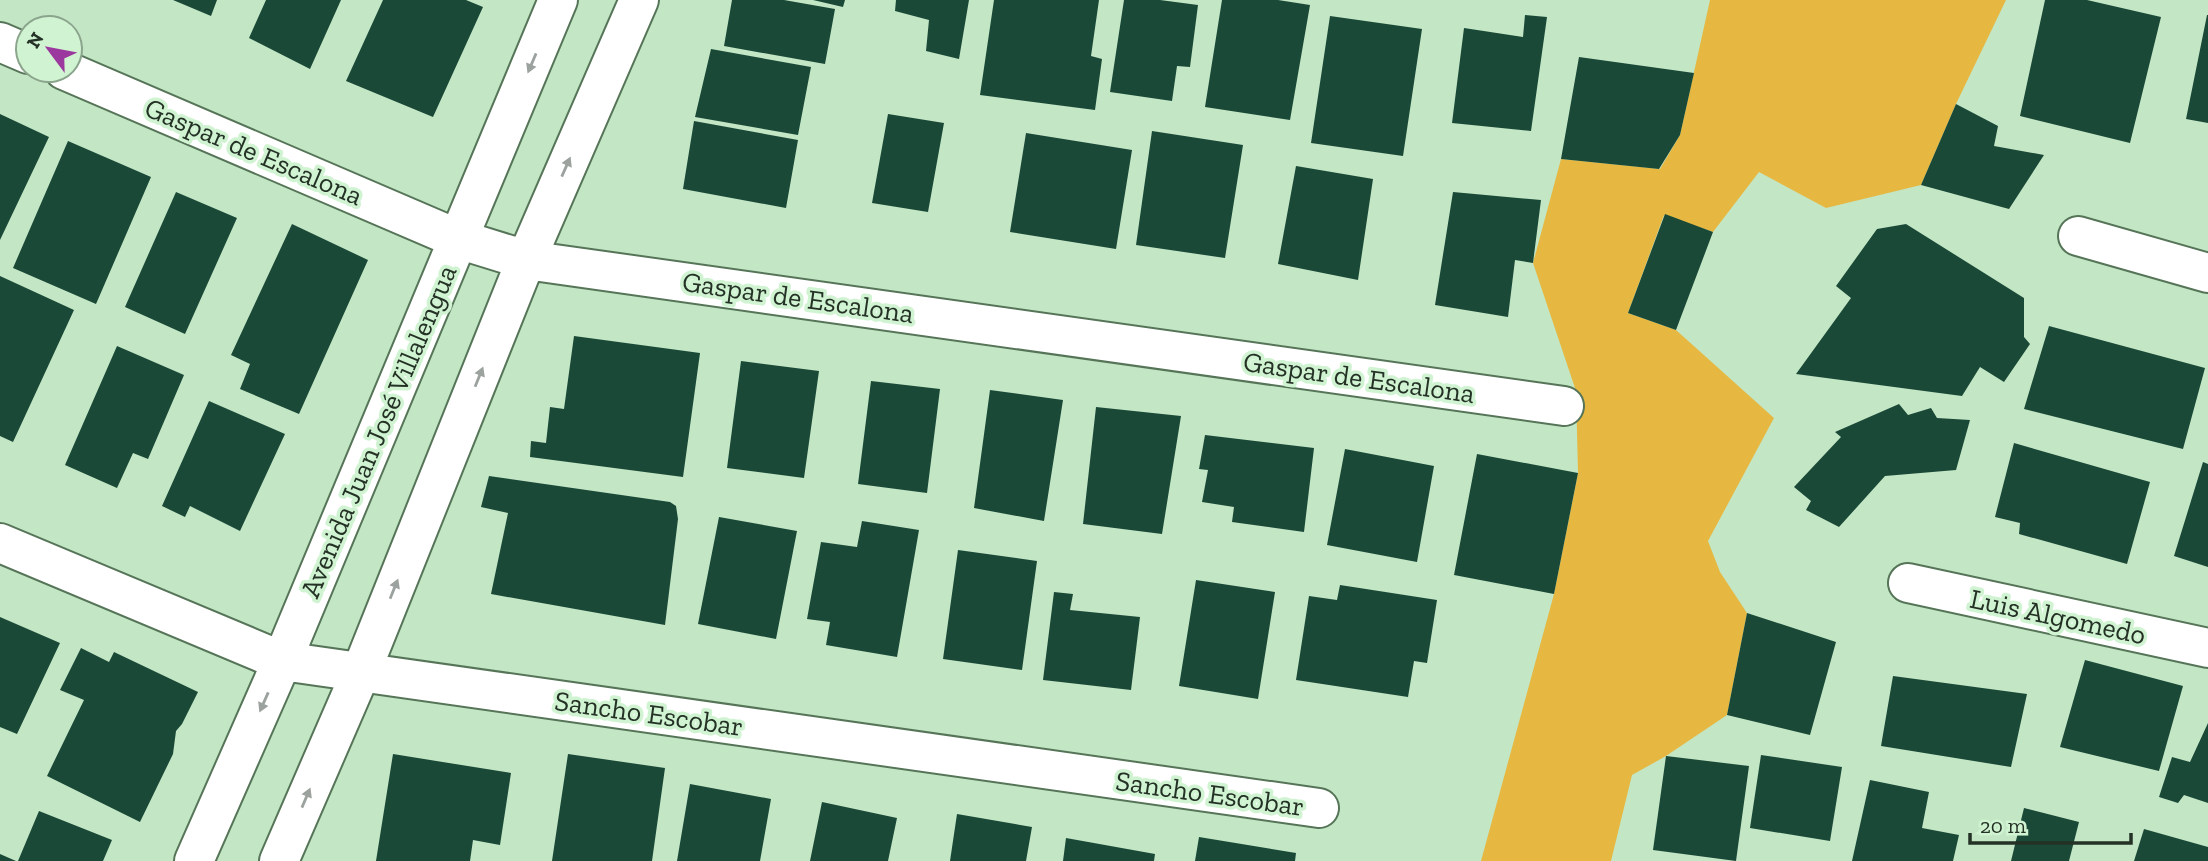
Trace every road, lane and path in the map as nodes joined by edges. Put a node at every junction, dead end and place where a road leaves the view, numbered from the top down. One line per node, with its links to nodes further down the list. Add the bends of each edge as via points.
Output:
1 (558, 0): 5 (street, Avenida Juan José Villalengua, one-way to 5)
2 (639, 0): 6 (street, one-way to 2)
3 (84, 79): 5 (street, Gaspar de Escalona)
4 (2078, 236): 7 (street)
5 (458, 239): 6 (street, Gaspar de Escalona); 12 (street, Avenida Juan José Villalengua)
6 (526, 260): 8 (street, Gaspar de Escalona); 13 (street, one-way to 6)
7 (2208, 272)
8 (1564, 406)
9 (0, 543): 12 (street, Sancho Escobar)
10 (1908, 583): 11 (street, Luis Algomedo)
11 (2208, 648)
12 (282, 661): 13 (street, Sancho Escobar); 15 (street, Avenida Juan José Villalengua, one-way to 15)
13 (361, 672): 14 (street, Sancho Escobar); 16 (street, one-way to 13)
14 (1319, 808)
15 (194, 861)
16 (279, 861)

